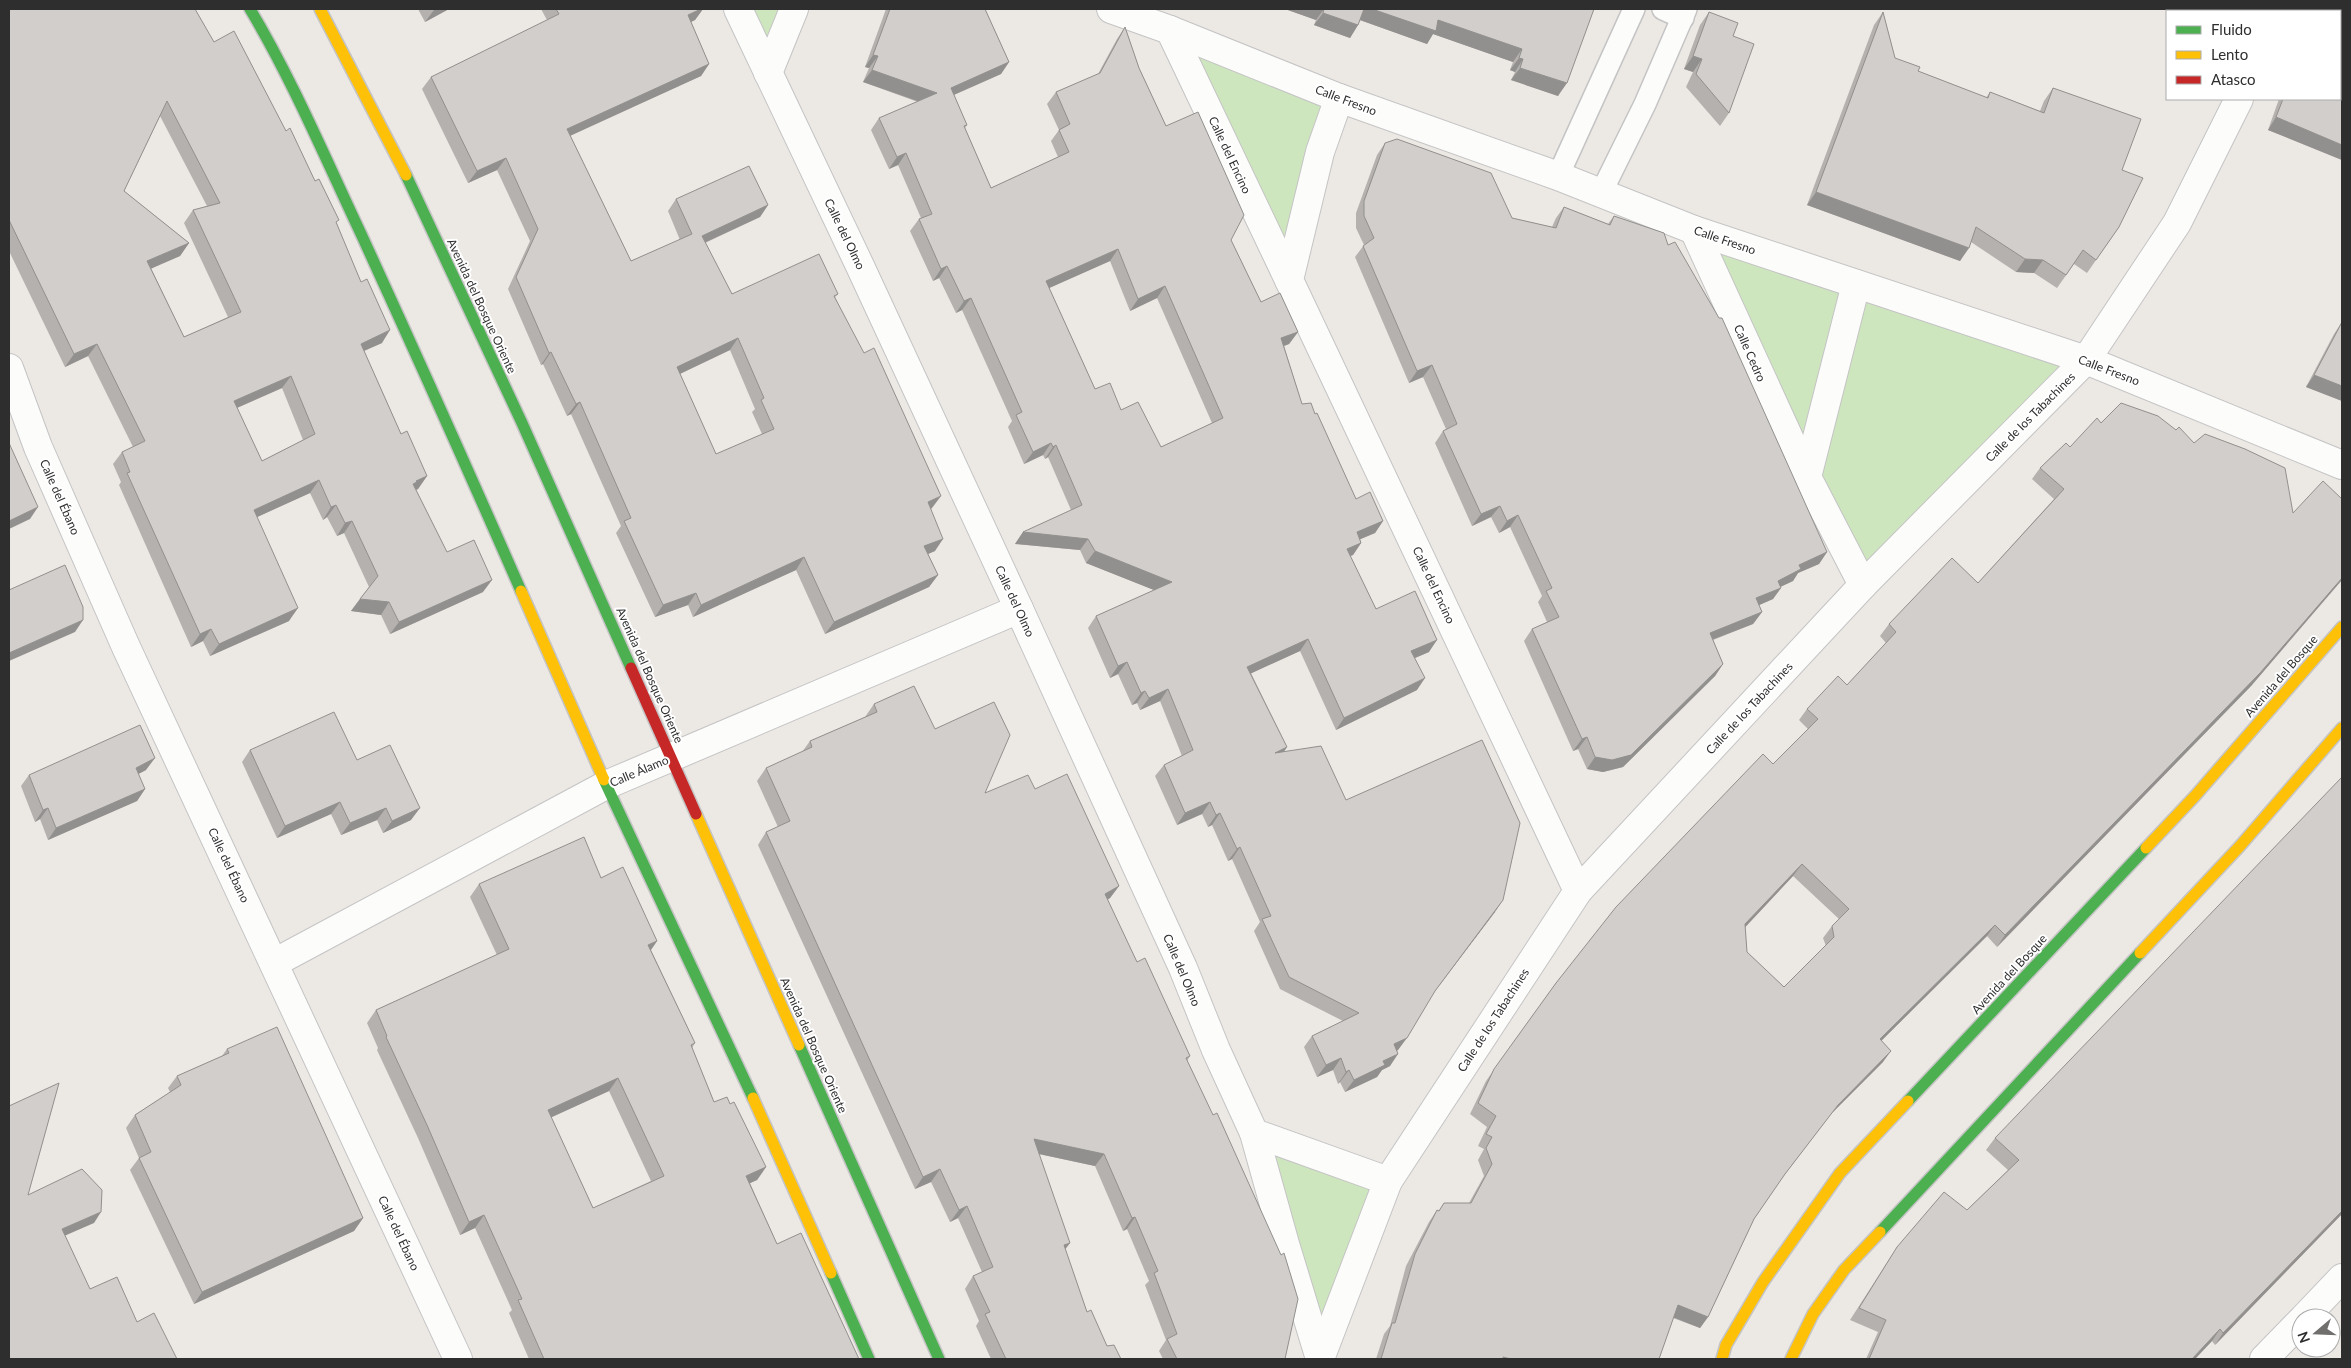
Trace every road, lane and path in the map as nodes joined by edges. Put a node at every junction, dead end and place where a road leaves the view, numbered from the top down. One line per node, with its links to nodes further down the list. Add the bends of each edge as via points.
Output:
1 (250, 9): 27 (street, via 267,37 342,194 437,401)
2 (320, 9): 26 (street, Avenida del Bosque Oriente, via 417,198 522,423)
3 (738, 9): 10 (street, Calle del Olmo)
4 (794, 9): 10 (street)
5 (1111, 9): 9 (street, Calle Fresno)
6 (1634, 9): 13 (lane)
7 (1664, 9): 8 (lane)
8 (1684, 14): 14 (lane, via 1645,104)
9 (1170, 30): 11 (street, Calle Fresno); 16 (street, Calle del Encino)
10 (768, 73): 23 (street, Calle del Olmo)
11 (1339, 98): 13 (street, Calle Fresno); 16 (street, via 1320,152)
12 (2238, 100): 18 (street, Calle de los Tabachines, via 2177,223)
13 (1558, 176): 14 (street, Calle Fresno)
14 (1601, 192): 15 (street, Calle Fresno)
15 (1694, 230): 17 (street, Calle Fresno); 21 (street, Calle Cedro)
16 (1289, 280): 28 (street, Calle del Encino)
17 (1856, 284): 18 (street, Calle Fresno); 21 (street)
18 (2086, 360): 20 (street, Calle Fresno); 22 (street, Calle de los Tabachines)
19 (9, 368): 29 (street, Calle del Ébano, via 38,447 126,647)
20 (2342, 465)
21 (1807, 477): 22 (street, Calle Cedro)
22 (1863, 585): 28 (street, Calle de los Tabachines)
23 (1019, 609): 26 (street, Calle Álamo); 30 (street, Calle del Olmo, via 1183,968)
24 (2342, 626): 39 (street, Avenida del Bosque, via 2195,796 1840,1173 1762,1282)
25 (2342, 728): 40 (street, via 2240,846 1844,1270 1813,1314)
26 (671, 757): 27 (street, Calle Álamo); 37 (street, Avenida del Bosque Oriente)
27 (606, 785): 29 (street, Calle Álamo); 36 (street, via 746,1083)
28 (1578, 891): 31 (street, Calle de los Tabachines)
29 (274, 962): 35 (street, Calle del Ébano)
30 (1254, 1133): 31 (street); 38 (street, Calle del Olmo)
31 (1388, 1180): 38 (street, Calle de los Tabachines)
32 (2342, 1278): 33 (street)
33 (2314, 1308)
34 (2291, 1331): 41 (street)
35 (458, 1359)
36 (869, 1359)
37 (939, 1359)
38 (1320, 1359)
39 (1722, 1359)
40 (1791, 1359)
41 (2264, 1359)

